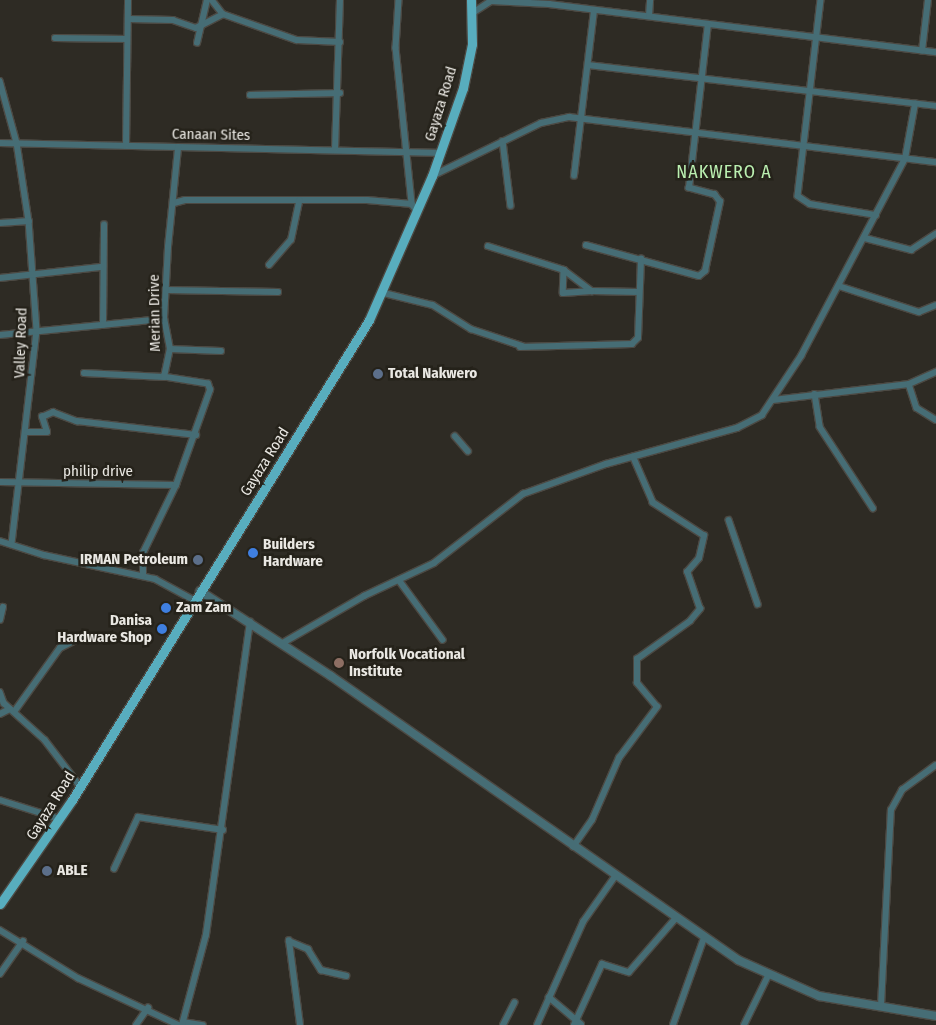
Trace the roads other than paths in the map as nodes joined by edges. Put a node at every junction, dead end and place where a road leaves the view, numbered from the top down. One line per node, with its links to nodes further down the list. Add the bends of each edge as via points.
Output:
1 (128, 0): 15 (street)
2 (207, 0): 16 (street)
3 (212, 0): 12 (street)
4 (340, 0): 21 (street)
5 (398, 0): 41 (street, via 396,48)
6 (471, 0): 13 (main road, Gayaza Road)
7 (491, 0): 11 (street); 13 (street)
8 (650, 0): 14 (street)
9 (821, 0): 18 (street)
10 (928, 0): 23 (street)
11 (594, 10): 14 (street); 25 (street)
12 (223, 14): 16 (street); 21 (street, via 297,40)
13 (472, 14): 43 (main road, Gayaza Road, via 472,44 463,88)
14 (649, 16): 17 (street)
15 (129, 19): 16 (street, via 173,20 196,28); 20 (street)
16 (201, 24): 22 (street)
17 (708, 24): 18 (street); 26 (street)
18 (816, 36): 23 (street); 28 (street)
19 (55, 38): 20 (street)
20 (128, 38): 38 (street)
21 (340, 42): 29 (street)
22 (197, 43)
23 (922, 51): 24 (street)
24 (936, 52)
25 (588, 64): 26 (street); 33 (street)
26 (702, 78): 28 (street); 34 (street)
27 (0, 83): 37 (street, Valley Road)
28 (809, 91): 31 (street); 40 (street)
29 (340, 94): 30 (street); 42 (street)
30 (250, 95)
31 (914, 104): 32 (street); 44 (street)
32 (936, 106)
33 (582, 119): 34 (street); 35 (street, via 541,123); 47 (street)
34 (696, 135): 40 (street); 60 (street, via 689,188 715,195 720,202 705,271 699,276)
35 (503, 141): 46 (street); 50 (street)
36 (0, 143): 37 (street, Canaan Sites)
37 (17, 144): 38 (street, Canaan Sites); 53 (street, Valley Road)
38 (126, 146): 39 (street, Canaan Sites)
39 (178, 148): 42 (street, Canaan Sites); 49 (street, Merian Drive)
40 (802, 148): 44 (street); 52 (street, via 800,200)
41 (406, 149): 42 (street, Canaan Sites); 43 (street, Canaan Sites); 51 (street)
42 (335, 150)
43 (441, 153): 46 (main road, Gayaza Road)
44 (905, 159): 45 (street); 52 (street)
45 (936, 162)
46 (432, 176): 51 (main road, Gayaza Road)
47 (574, 176)
48 (299, 201): 49 (street, via 184,200); 51 (street); 61 (street, via 291,240)
49 (174, 203): 67 (street, Merian Drive)
50 (511, 206)
51 (414, 207): 71 (main road, Gayaza Road)
52 (876, 216): 57 (street)
53 (29, 221): 54 (street); 64 (street, Valley Road)
54 (0, 223)
55 (104, 225): 62 (street)
56 (936, 234): 57 (street, via 911,250)
57 (865, 238): 66 (street)
58 (586, 245): 60 (street)
59 (488, 246): 63 (street)
60 (641, 258): 70 (street)
61 (269, 265)
62 (102, 267): 64 (street); 74 (street)
63 (564, 270): 68 (street); 68 (street, via 563,293)
64 (34, 274): 65 (street); 75 (street, Valley Road)
65 (0, 278)
66 (839, 286): 72 (street, via 919,312); 84 (street)
67 (166, 290): 69 (street); 73 (street, Merian Drive)
68 (592, 291): 70 (street)
69 (278, 292)
70 (638, 292): 71 (street, via 638,338 632,344 521,346 471,329 433,305)
71 (384, 293): 100 (main road, Gayaza Road)
72 (936, 305)
73 (164, 319): 74 (street); 77 (street, Merian Drive)
74 (103, 325): 75 (street)
75 (37, 331): 76 (street); 86 (street, Valley Road)
76 (0, 335)
77 (170, 349): 78 (street); 81 (street, Merian Drive)
78 (221, 351)
79 (936, 372): 82 (street)
80 (84, 373): 81 (street)
81 (164, 377): 87 (street, via 210,387)
82 (909, 384): 83 (street); 85 (street, via 917,408)
83 (815, 394): 84 (street); 94 (street, via 820,427)
84 (773, 400): 90 (street, via 749,424)
85 (936, 420)
86 (27, 432): 87 (street, via 47,432 42,417 53,412 77,421); 92 (street, Valley Road)
87 (196, 436): 93 (street)
88 (454, 436): 89 (street)
89 (468, 451)
90 (633, 457): 99 (street, via 523,494 452,552); 117 (street, via 653,504 704,536 699,558 687,572 700,609 690,621 637,659 637,683 657,707 619,758 592,820)
91 (0, 482): 92 (street, philip drive)
92 (20, 485): 93 (street, philip drive); 97 (street, Valley Road)
93 (176, 485): 98 (street, via 144,553)
94 (873, 508)
95 (729, 520): 102 (street)
96 (0, 541): 97 (street)
97 (12, 544): 98 (street, via 44,555)
98 (143, 576): 101 (street)
99 (399, 580): 107 (street); 108 (street)
100 (200, 591): 101 (main road, Gayaza Road); 105 (street)
101 (194, 600): 113 (main road, Gayaza Road)
102 (758, 604)
103 (3, 607): 104 (street)
104 (0, 620)
105 (250, 622): 108 (street); 116 (street)
106 (85, 635): 110 (street, via 60,648)
107 (443, 640)
108 (283, 643): 117 (street)
109 (0, 692): 110 (street)
110 (12, 711): 111 (street); 113 (street, via 45,740)
111 (0, 714)
112 (936, 765): 130 (street, via 902,790 891,810)
113 (80, 786): 115 (main road, Gayaza Road)
114 (0, 800): 115 (street)
115 (60, 819): 120 (main road, Gayaza Road)
116 (223, 830): 118 (street, via 138,817); 134 (street, via 206,935)
117 (572, 848): 119 (street)
118 (114, 869)
119 (616, 875): 121 (street); 128 (street, via 583,922)
120 (1, 901)
121 (676, 918): 123 (street); 132 (street, via 629,972 602,964)
122 (0, 930): 124 (street)
123 (704, 938): 127 (street); 142 (street)
124 (23, 941): 125 (street); 131 (street, via 78,978)
125 (0, 974)
126 (346, 976): 137 (street, via 321,970 308,949 289,941)
127 (768, 976): 130 (street, via 819,996); 143 (street)
128 (549, 997): 132 (street); 139 (street)
129 (514, 1003): 138 (street)
130 (881, 1006): 133 (street)
131 (148, 1008): 134 (street); 135 (street)
132 (575, 1015): 140 (street); 141 (street)
133 (936, 1016)
134 (181, 1024): 136 (street)
135 (136, 1025)
136 (204, 1025)
137 (300, 1025)
138 (503, 1025)
139 (537, 1025)
140 (576, 1025): 141 (street)
141 (582, 1025)
142 (673, 1025)
143 (744, 1025)

